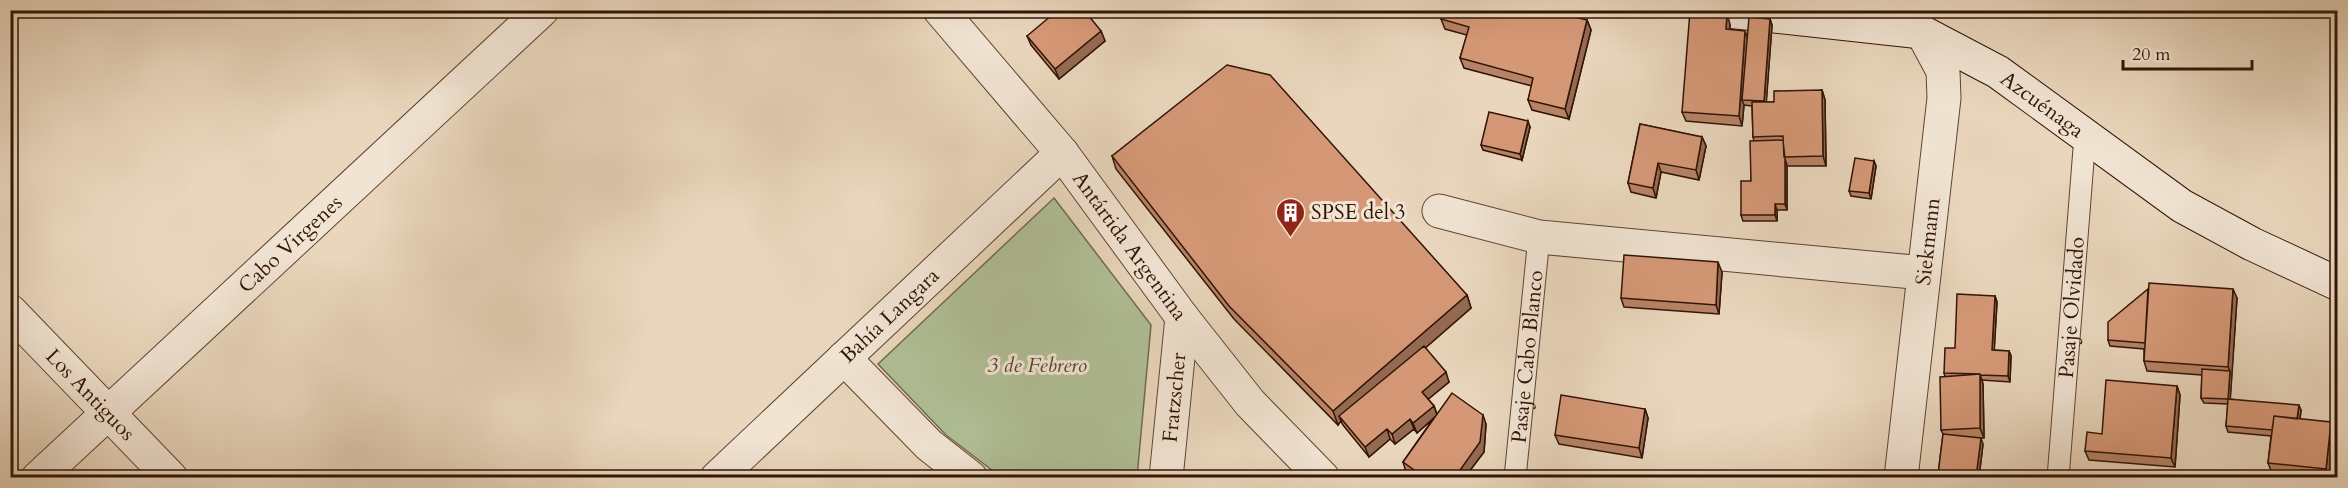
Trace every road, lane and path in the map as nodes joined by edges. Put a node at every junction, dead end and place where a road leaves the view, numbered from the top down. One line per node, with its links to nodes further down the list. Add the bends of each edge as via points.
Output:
1 (542, 10): 14 (street, Cabo Virgenes)
2 (940, 10): 6 (street, Antártida Argentina)
3 (1718, 10): 4 (street, Azcuénaga)
4 (1920, 21): 5 (street, Azcuénaga); 9 (street, Siekmann, via 1943,71 1944,98)
5 (2085, 136): 10 (street, Azcuénaga, via 2182,206); 23 (lane, Pasaje Olvidado)
6 (1062, 153): 12 (street, Antártida Argentina); 13 (street, Bahía Langara)
7 (1438, 211): 8 (street)
8 (1539, 237): 9 (street); 21 (lane, Pasaje Cabo Blanco)
9 (1924, 273): 22 (street, Siekmann)
10 (2337, 284)
11 (10, 310): 14 (street, Los Antiguos)
12 (1182, 317): 19 (street, Fratzscher); 20 (street, Antártida Argentina, via 1250,403)
13 (844, 358): 17 (street, Bahía Langara); 18 (street, via 929,445)
14 (108, 412): 15 (street, Cabo Virgenes); 16 (street, Los Antiguos)
15 (38, 477)
16 (171, 477)
17 (717, 477)
18 (971, 477)
19 (1166, 477)
20 (1323, 477)
21 (1515, 477)
22 (1902, 477)
23 (2058, 477)

